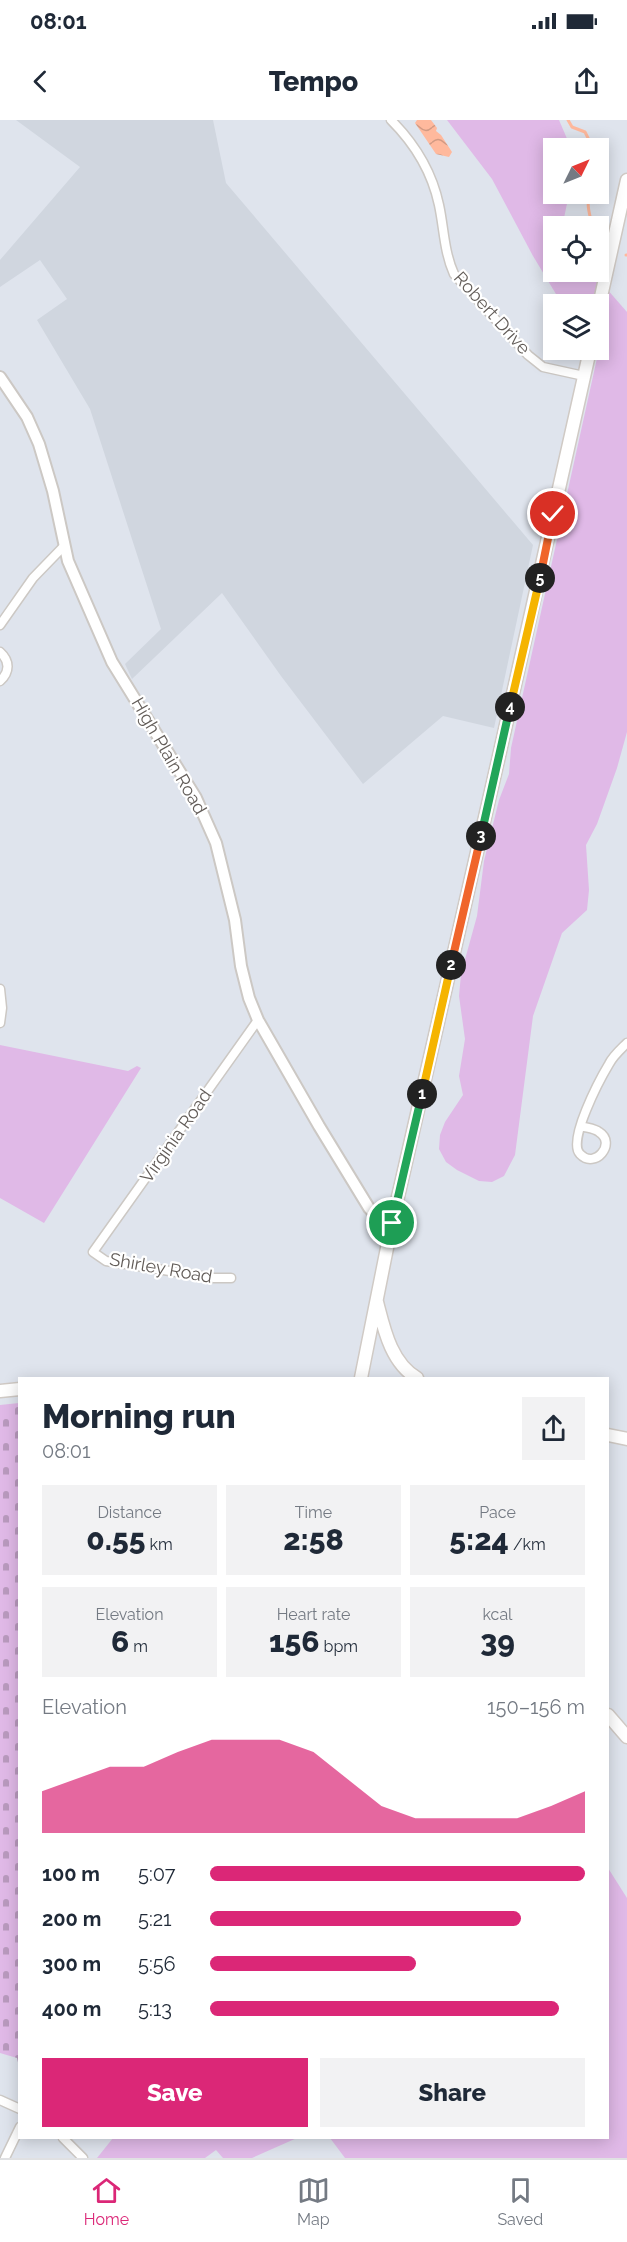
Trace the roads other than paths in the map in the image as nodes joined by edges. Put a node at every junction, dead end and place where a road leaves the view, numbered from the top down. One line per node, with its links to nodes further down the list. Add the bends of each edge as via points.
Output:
1 (391, 120): 6 (street, Robert Drive, via 429,171 454,274 543,367)
2 (627, 180): 3 (main road)
3 (602, 294)
4 (588, 360): 6 (main road)
5 (0, 376): 7 (street, High Plain Road, via 27,417 39,444)
6 (584, 376): 16 (main road)
7 (64, 546): 8 (street, via 33,578); 12 (street, High Plain Road, via 112,662 196,798 216,843 235,920 241,966)
8 (0, 625)
9 (0, 652): 10 (street, via 8,668)
10 (0, 681)
11 (0, 989): 13 (street)
12 (258, 1020): 16 (street, High Plain Road, via 369,1208); 17 (street, Virginia Road)
13 (0, 1023)
14 (627, 1043): 15 (street, via 609,1063)
15 (581, 1126)
16 (392, 1223): 19 (main road)
17 (93, 1252): 18 (street, Shirley Road, via 106,1261)
18 (231, 1278)
19 (376, 1298): 20 (main road); 21 (main road, via 388,1343 401,1364)
20 (361, 1377)
21 (416, 1377)
22 (18, 1389): 23 (main road)
23 (0, 1391)
24 (609, 1435): 25 (main road)
25 (627, 1440)
26 (609, 1715): 27 (main road)
27 (627, 1737)
28 (0, 2100): 29 (street)
29 (18, 2108)
30 (18, 2131): 32 (street)
31 (64, 2139): 33 (street)
32 (5, 2158)
33 (83, 2158)

